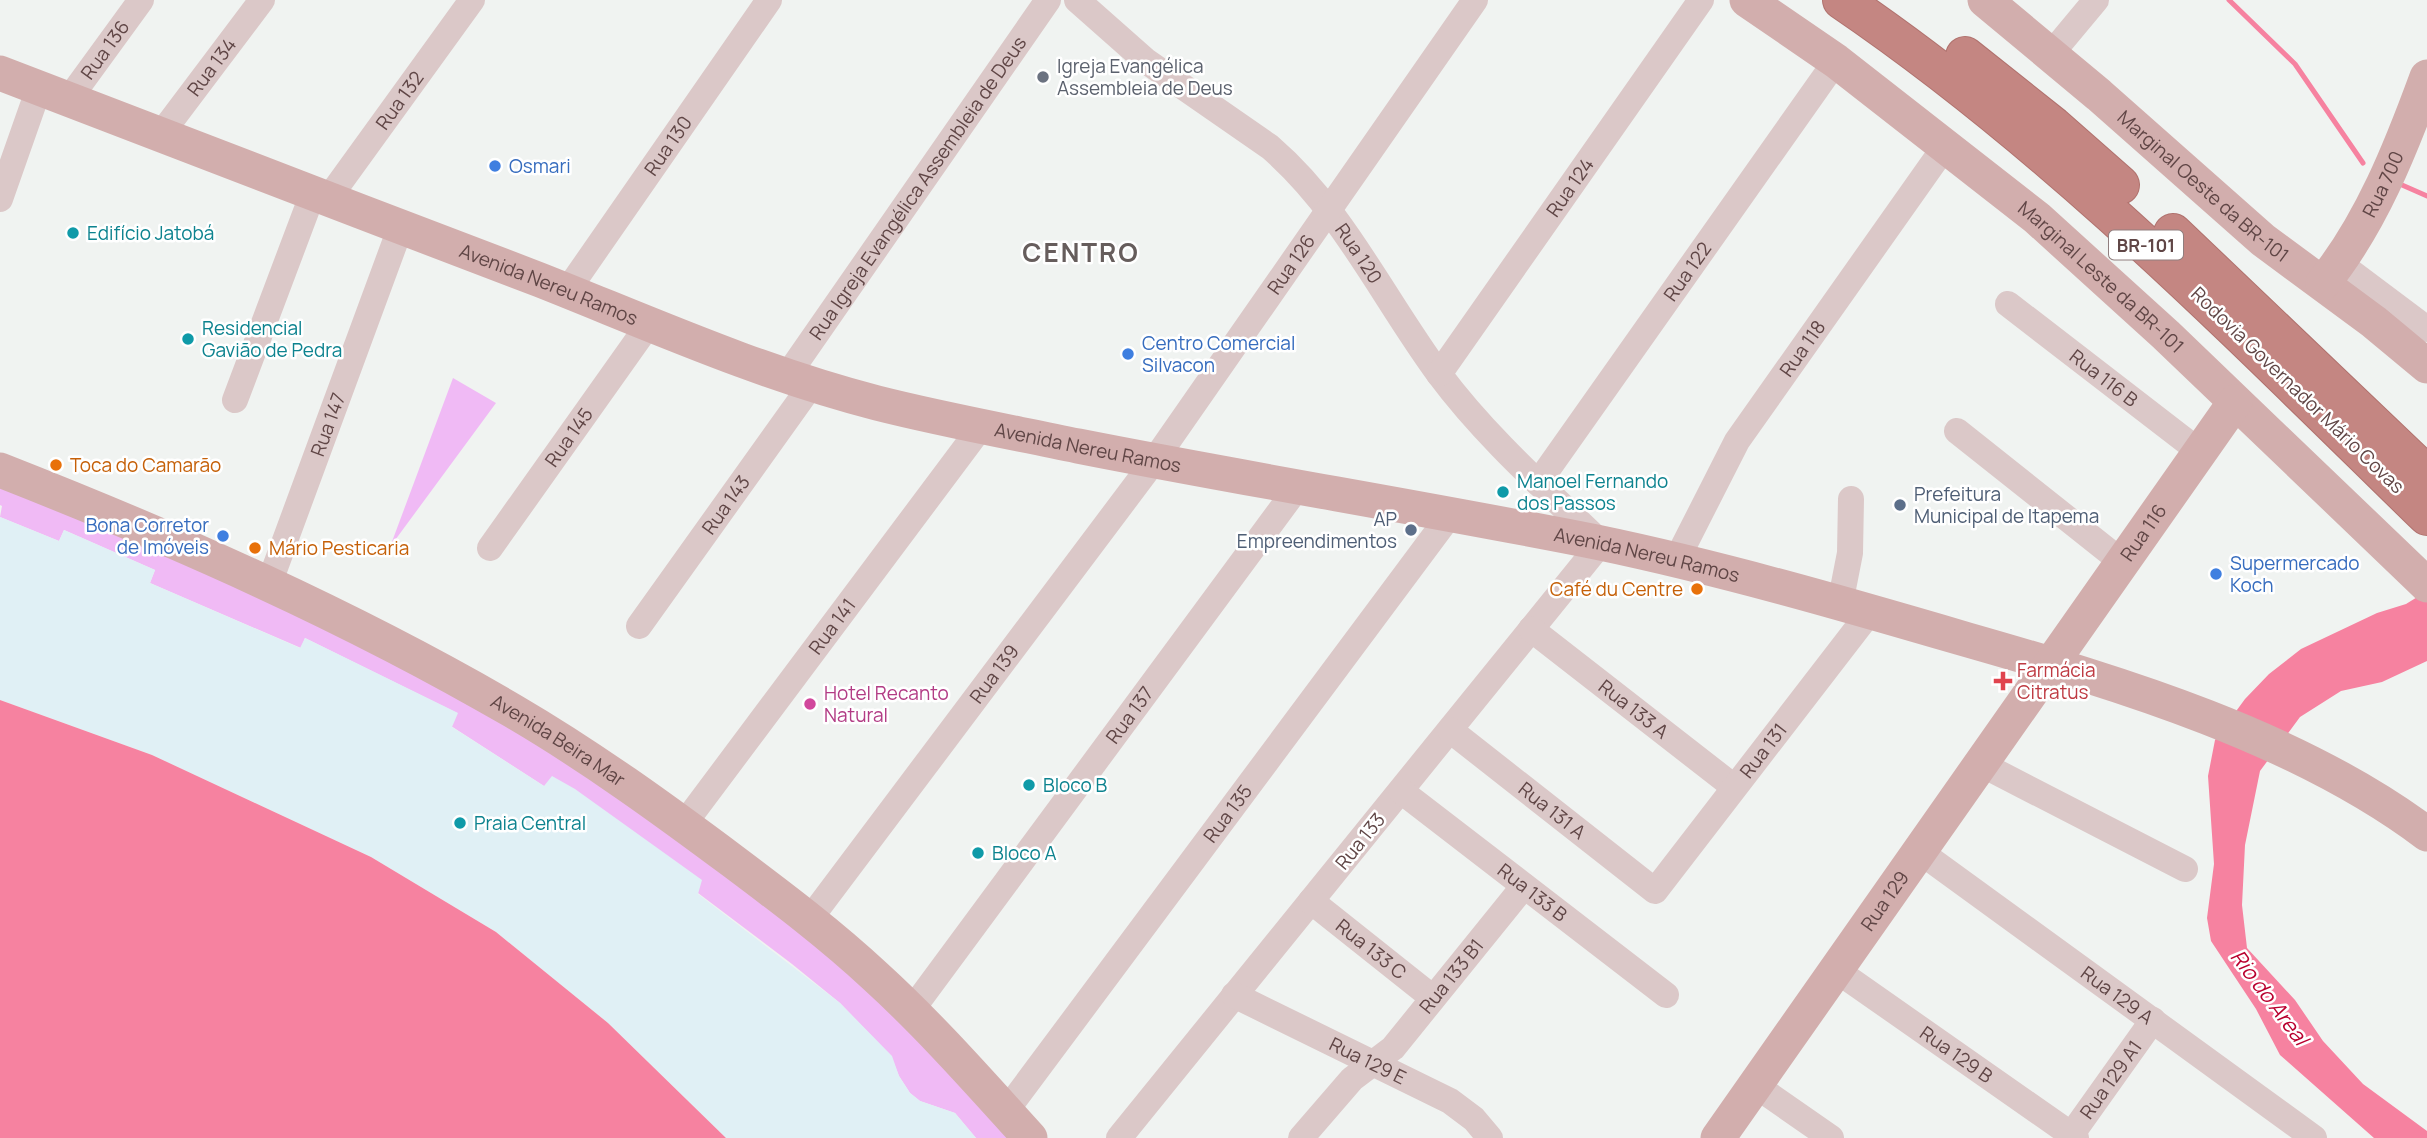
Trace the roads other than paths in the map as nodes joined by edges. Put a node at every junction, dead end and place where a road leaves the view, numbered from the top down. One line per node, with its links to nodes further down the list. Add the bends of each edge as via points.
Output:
1 (141, 0): 18 (street, Rua 136)
2 (262, 0): 19 (street, Rua 134)
3 (472, 0): 21 (street, Rua 132)
4 (769, 0): 26 (street, Rua 130)
5 (1048, 0): 32 (street, Rua Igreja Evangélica Assembleia de Deus)
6 (1077, 0): 23 (street, Rua 120, via 1146,61 1270,147)
7 (1475, 0): 23 (street, Rua 126)
8 (1702, 0): 31 (street, Rua 124)
9 (1747, 0): 15 (main road, Marginal Leste da BR-101)
10 (1842, 0): 45 (highway, Rodovia Governador Mário Covas / BR-101, via 1942,72 2083,188 2177,272)
11 (1890, 0): 40 (highway, Rodovia Governador Mário Covas / BR-101, via 2119,184)
12 (1985, 0): 14 (main road, Marginal Oeste da BR-101)
13 (2096, 0): 14 (street)
14 (2051, 54): 25 (main road, Marginal Oeste da BR-101, via 2263,240)
15 (1836, 61): 20 (main road, Marginal Leste da BR-101); 41 (street, Rua 122)
16 (0, 73): 18 (main road, Avenida Nereu Ramos)
17 (2425, 91): 25 (main road, Rua 700, via 2366,218)
18 (54, 94): 19 (main road, Avenida Nereu Ramos); 22 (street, Rua 136)
19 (161, 134): 21 (main road, Avenida Nereu Ramos)
20 (1946, 145): 34 (main road, Marginal Leste da BR-101, via 2047,226); 48 (street, Rua 118, via 1737,441)
21 (321, 196): 24 (main road, Avenida Nereu Ramos); 33 (street, Rua 132)
22 (0, 200)
23 (1329, 211): 31 (street, Rua 120); 38 (street, Rua 126)
24 (401, 226): 26 (main road, Avenida Nereu Ramos); 51 (street, Rua 147)
25 (2331, 273): 29 (street); 30 (main road, Marginal Oeste da BR-101)
26 (567, 291): 28 (main road, Avenida Nereu Ramos)
27 (2008, 304): 37 (street, Rua 116 B)
28 (649, 324): 32 (main road, Avenida Nereu Ramos); 47 (street, Rua 145)
29 (2427, 329)
30 (2427, 366)
31 (1439, 374): 41 (street, Rua 120)
32 (799, 380): 35 (main road, Avenida Nereu Ramos); 53 (street, Rua 143)
33 (235, 400)
34 (2235, 402): 37 (main road, Rua 116); 50 (main road, Marginal Leste da BR-101)
35 (981, 427): 38 (main road, Avenida Nereu Ramos); 60 (street, Rua 141)
36 (1956, 431): 49 (street)
37 (2200, 452): 49 (main road, Rua 116)
38 (1154, 461): 42 (main road, Avenida Nereu Ramos); 67 (street, Rua 139)
39 (0, 470): 51 (main road, Avenida Beira Mar)
40 (2427, 475)
41 (1538, 483): 46 (street, Rua 120)
42 (1297, 488): 44 (main road, Avenida Nereu Ramos); 72 (street, Rua 137)
43 (1851, 499): 52 (street)
44 (1450, 515): 46 (main road, Avenida Nereu Ramos); 76 (street, Rua 135)
45 (2427, 516)
46 (1601, 543): 48 (main road, Avenida Nereu Ramos); 54 (street, Rua 133)
47 (490, 548)
48 (1676, 561): 52 (main road, Avenida Nereu Ramos)
49 (2122, 562): 55 (main road, Rua 116)
50 (2418, 577)
51 (269, 584): 60 (main road, Avenida Beira Mar, via 358,626 516,713)
52 (1855, 608): 55 (main road, Avenida Nereu Ramos); 58 (street, Rua 131)
53 (639, 626)
54 (1531, 629): 56 (street, Rua 133); 58 (street, Rua 133 A)
55 (2051, 663): 57 (main road, Rua 129); 61 (main road, Avenida Nereu Ramos, via 2291,753 2367,792)
56 (1450, 730): 59 (street, Rua 133); 65 (street, Rua 131 A)
57 (1981, 764): 62 (main road, Rua 129); 63 (street)
58 (1734, 787): 65 (street, Rua 131)
59 (1401, 790): 64 (street, Rua 133 B); 66 (street, Rua 133)
60 (684, 824): 67 (main road, Avenida Beira Mar)
61 (2427, 834)
62 (1919, 851): 68 (main road, Rua 129); 73 (street, Rua 129 A)
63 (2185, 869)
64 (1524, 886): 70 (street, Rua 133 B); 71 (street, Rua 133 B1)
65 (1655, 891)
66 (1311, 901): 69 (street, Rua 133); 71 (street, Rua 133 C)
67 (809, 920): 72 (main road, Avenida Beira Mar)
68 (1836, 970): 75 (main road, Rua 129); 77 (street, Rua 129 B)
69 (1234, 995): 74 (street, Rua 129 E); 79 (street, Rua 133)
70 (1666, 995)
71 (1433, 998): 74 (street, Rua 133 B1, via 1393,1048)
72 (911, 1011): 76 (main road, Avenida Beira Mar)
73 (2153, 1020): 77 (street, Rua 129 A1); 84 (street, Rua 129 A)
74 (1374, 1063): 80 (street, Rua 133 B1, via 1352,1079); 81 (street, Rua 129 E, via 1461,1108)
75 (1755, 1085): 82 (main road, Rua 129); 83 (street)
76 (1006, 1111): 78 (main road, Avenida Beira Mar)
77 (2072, 1137)
78 (1030, 1138)
79 (1119, 1138)
80 (1301, 1138)
81 (1490, 1138)
82 (1718, 1138)
83 (1831, 1138)
84 (2314, 1138)

